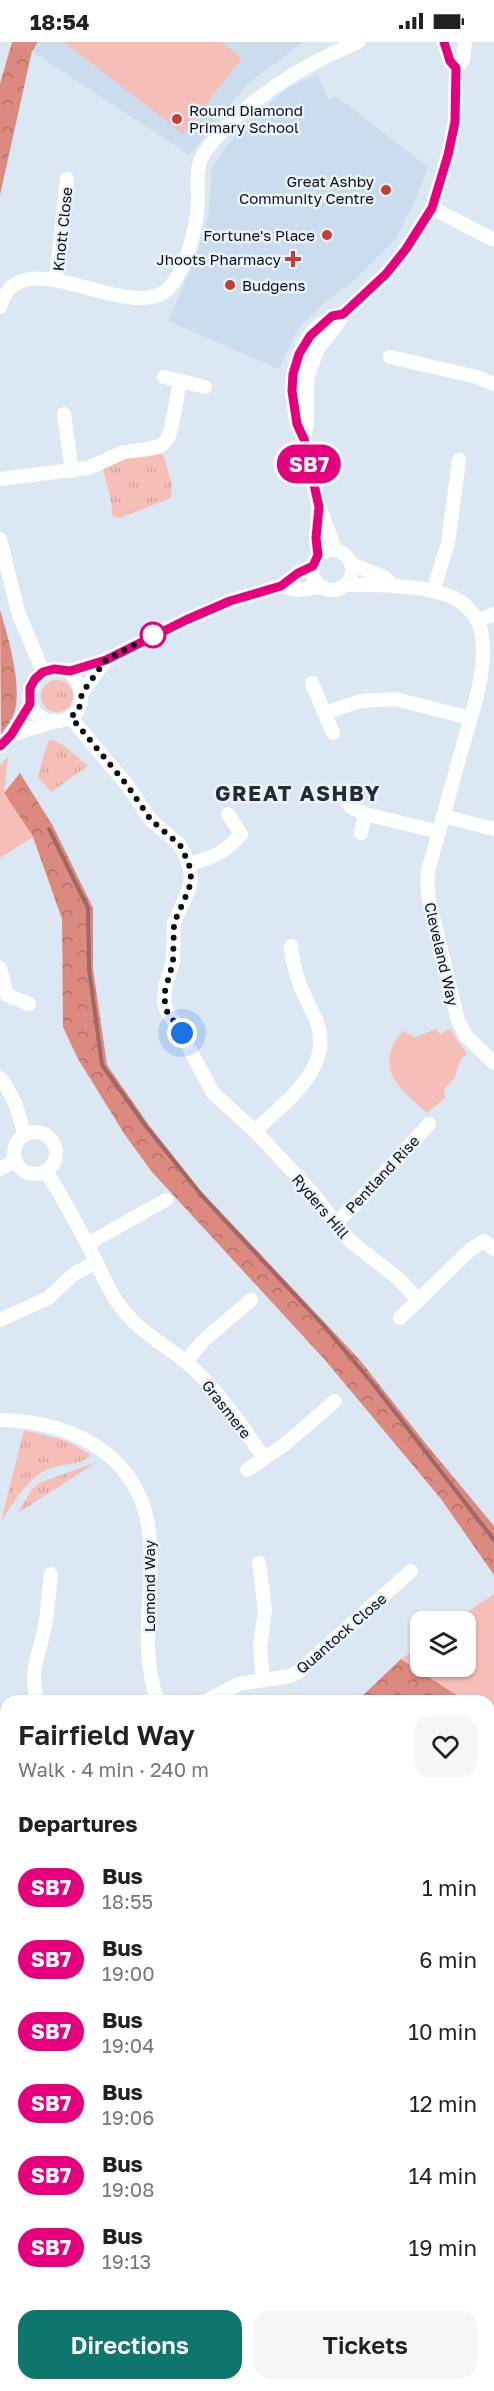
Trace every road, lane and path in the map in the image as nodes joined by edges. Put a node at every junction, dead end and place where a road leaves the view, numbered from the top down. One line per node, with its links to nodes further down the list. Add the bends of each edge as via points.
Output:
1 (358, 42): 8 (street, via 303,67 269,89 215,138 201,161 196,223 189,248 175,280 163,293 132,297)
2 (444, 42): 4 (street)
3 (465, 42): 4 (street, via 463,60)
4 (456, 68): 6 (street, via 455,122)
5 (67, 178): 8 (street, Knott Close)
6 (432, 208): 7 (street); 19 (street, via 386,274 343,314 312,362 307,378 304,439)
7 (494, 240)
8 (56, 280): 9 (street, via 22,281 5,294)
9 (0, 307)
10 (390, 357): 13 (street)
11 (164, 377): 12 (street)
12 (180, 381): 14 (street); 17 (street, via 169,436 162,445 124,452 98,465)
13 (494, 384)
14 (205, 387)
15 (64, 414): 17 (street)
16 (459, 460): 28 (street, via 448,543)
17 (72, 471): 18 (street)
18 (0, 479)
19 (319, 507): 21 (street); 22 (street)
20 (0, 539): 33 (street, via 18,612)
21 (335, 550): 22 (street, via 326,550); 23 (street)
22 (316, 561): 26 (street); 27 (street, via 315,578)
23 (351, 564): 24 (street, via 351,575); 25 (street, via 384,577)
24 (345, 585): 25 (street); 27 (street)
25 (392, 585): 28 (street)
26 (281, 586): 27 (street, via 296,590); 31 (street, via 230,601)
27 (323, 587)
28 (433, 591): 30 (street, via 455,598)
29 (494, 614): 30 (street)
30 (477, 621): 39 (street, Cleveland Way, via 482,636 482,663)
31 (106, 660): 32 (street); 35 (street)
32 (70, 671): 33 (street); 35 (street, via 80,683)
33 (43, 672): 36 (street, via 30,688)
34 (312, 683): 37 (street)
35 (82, 693): 38 (street, via 79,709)
36 (30, 704): 40 (street, via 43,719); 42 (street)
37 (325, 713): 39 (street, via 360,701 395,699); 41 (street)
38 (71, 717): 40 (street); 51 (street, via 151,820 180,845)
39 (470, 718): 47 (street, Cleveland Way)
40 (52, 722): 42 (street)
41 (333, 733)
42 (11, 735): 43 (street)
43 (0, 746)
44 (344, 796): 46 (street, via 351,807)
45 (228, 814): 51 (street, via 241,834 223,852)
46 (365, 814): 49 (street); 50 (street)
47 (443, 816): 48 (street); 49 (street, Cleveland Way)
48 (494, 829)
49 (439, 832): 56 (street, Cleveland Way, via 427,891 453,1005 466,1036)
50 (361, 833)
51 (189, 864): 59 (street, Ryders Hill, via 191,878 174,923 173,962 164,1002 213,1093)
52 (291, 946): 59 (street, via 296,977 319,1028 319,1058 306,1080)
53 (0, 968): 54 (street)
54 (3, 999): 55 (street)
55 (29, 1004)
56 (494, 1063)
57 (0, 1078): 60 (street, via 12,1093)
58 (429, 1124): 65 (street, Pentland Rise)
59 (255, 1131): 65 (street, Ryders Hill, via 310,1190)
60 (31, 1133): 61 (street, via 14,1147); 63 (street, via 45,1134 55,1147 56,1157)
61 (15, 1161): 62 (street); 63 (street, via 28,1173)
62 (0, 1169)
63 (46, 1171): 66 (street, Grasmere)
64 (166, 1200): 66 (street)
65 (335, 1224): 70 (street, Ryders Hill)
66 (87, 1244): 68 (street, Grasmere)
67 (494, 1249): 70 (street, via 484,1241 471,1249)
68 (96, 1262): 72 (street, via 74,1274 48,1298); 73 (street, Grasmere, via 124,1311 150,1337)
69 (251, 1300): 73 (street, via 203,1341)
70 (418, 1300): 71 (street)
71 (400, 1318)
72 (0, 1320)
73 (186, 1362): 76 (street, Grasmere, via 225,1402)
74 (335, 1401): 76 (street)
75 (0, 1420): 83 (street, Lomond Way, via 46,1424 88,1440 112,1459 134,1487 145,1512 151,1542 149,1668)
76 (264, 1458): 77 (street)
77 (247, 1470)
78 (259, 1563): 81 (street, via 265,1610 260,1647)
79 (411, 1570): 81 (street, Quantock Close, via 304,1668 290,1676)
80 (51, 1574): 82 (street, via 45,1626 34,1662)
81 (263, 1679): 84 (street, Quantock Close)
82 (36, 1695)
83 (156, 1695)
84 (217, 1695)

